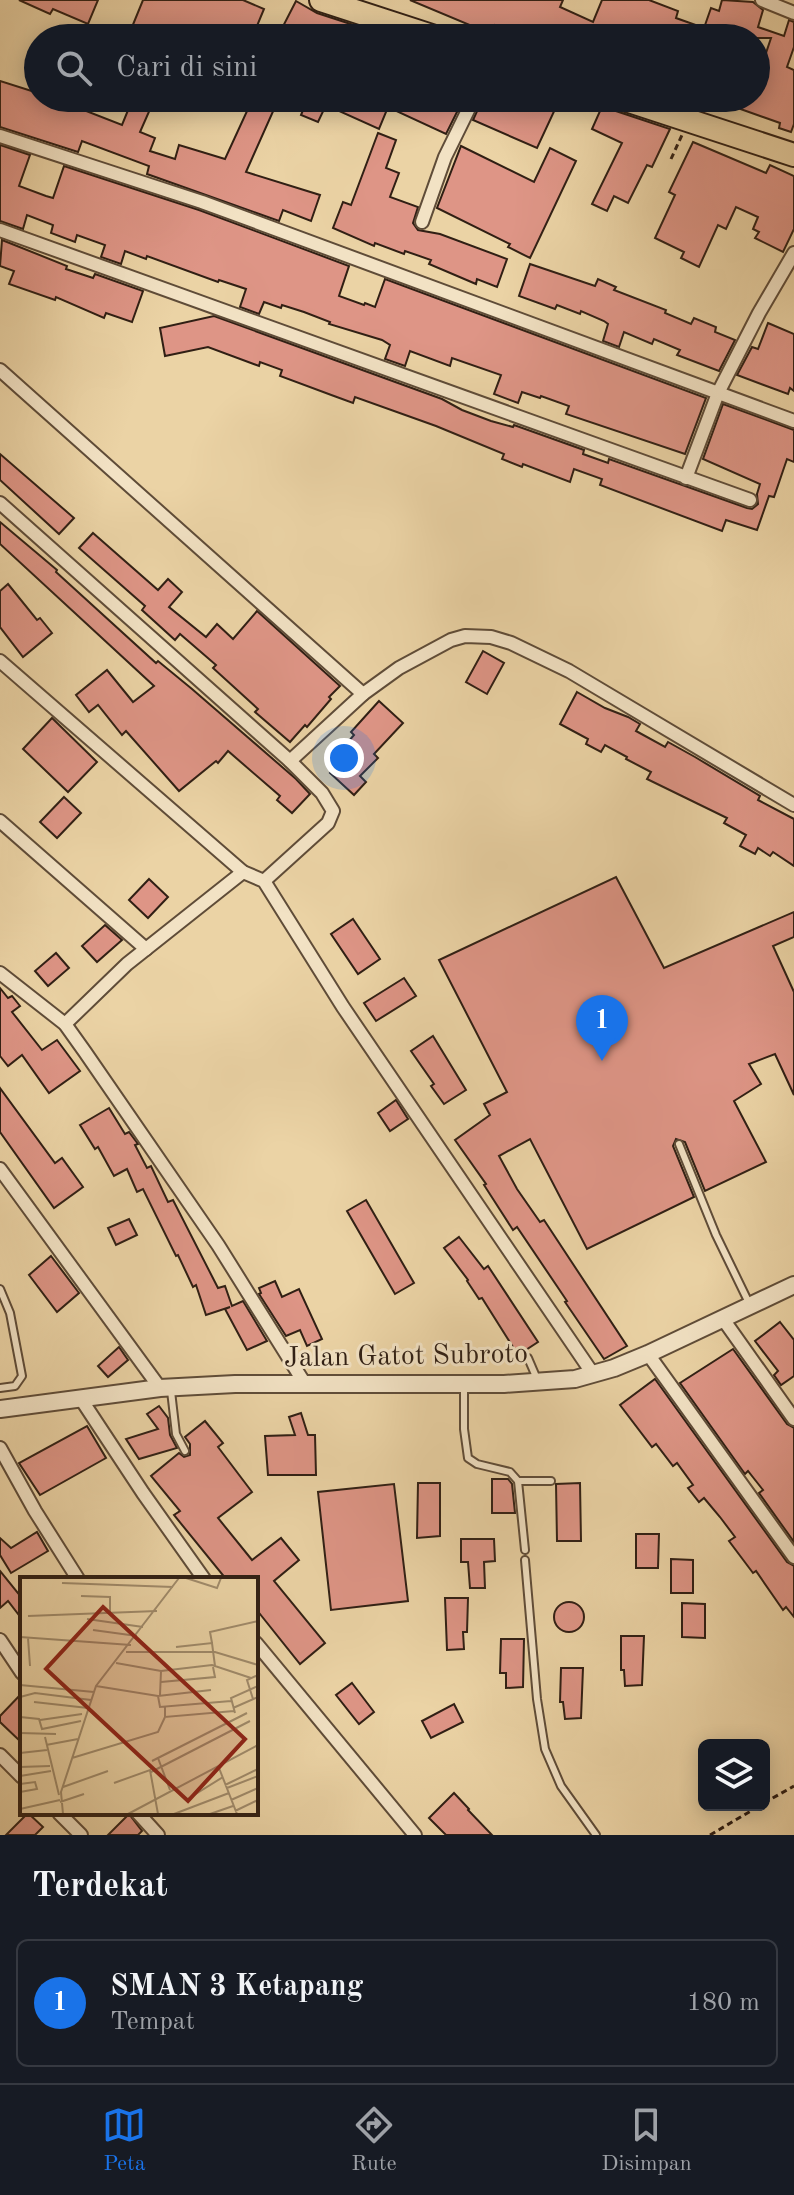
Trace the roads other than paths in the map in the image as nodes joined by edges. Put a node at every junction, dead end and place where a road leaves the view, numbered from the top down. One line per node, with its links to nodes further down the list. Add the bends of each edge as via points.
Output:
1 (321, 0): 3 (highway)
2 (762, 0): 4 (street)
3 (359, 6): 5 (highway)
4 (794, 13)
5 (403, 24)
6 (467, 112): 10 (street)
7 (661, 112): 9 (highway)
8 (0, 136): 14 (street, via 202,202)
9 (794, 155)
10 (422, 222)
11 (0, 230): 16 (street)
12 (794, 253): 14 (street)
13 (0, 370): 20 (street)
14 (718, 393): 15 (street); 16 (street)
15 (794, 421)
16 (686, 478): 17 (street)
17 (750, 500)
18 (0, 503): 21 (street)
19 (0, 661): 24 (street)
20 (363, 694): 21 (street); 22 (street, via 451,640 491,637 569,671)
21 (290, 761): 25 (street, via 329,802 332,817)
22 (794, 805)
23 (0, 821): 26 (street)
24 (243, 872): 25 (street); 26 (street)
25 (264, 881): 37 (street, via 343,1007)
26 (146, 949): 28 (street)
27 (0, 973): 28 (street)
28 (65, 1024): 39 (street)
29 (679, 1144): 33 (lane)
30 (0, 1169): 41 (street)
31 (793, 1287): 33 (street, Jalan Gatot Subroto)
32 (0, 1289): 42 (lane, via 22,1376 15,1386)
33 (751, 1306): 34 (street, Jalan Gatot Subroto)
34 (723, 1319): 35 (street, Jalan Gatot Subroto); 45 (street)
35 (648, 1354): 37 (street, Jalan Gatot Subroto); 51 (street)
36 (528, 1358): 38 (lane)
37 (593, 1374): 38 (street, Jalan Gatot Subroto)
38 (538, 1382): 40 (street, Jalan Gatot Subroto)
39 (305, 1384): 40 (street, Jalan Gatot Subroto); 41 (street, Jalan Gatot Subroto)
40 (464, 1384): 48 (lane, via 468,1458 510,1472)
41 (166, 1387): 43 (street, Jalan Gatot Subroto); 47 (lane)
42 (0, 1388)
43 (81, 1399): 44 (street, Jalan Gatot Subroto); 54 (street)
44 (0, 1409)
45 (794, 1419)
46 (0, 1448): 53 (street)
47 (185, 1451)
48 (518, 1481): 49 (lane); 50 (lane)
49 (551, 1481)
50 (525, 1550)
51 (794, 1557)
52 (525, 1560): 65 (lane, via 540,1731 561,1786)
53 (77, 1577)
54 (203, 1577)
55 (0, 1640): 57 (street)
56 (258, 1645): 64 (street)
57 (20, 1670)
58 (0, 1755): 59 (street)
59 (20, 1775)
60 (61, 1815): 62 (street)
61 (140, 1815): 63 (street)
62 (81, 1835)
63 (158, 1835)
64 (415, 1835)
65 (596, 1835)

